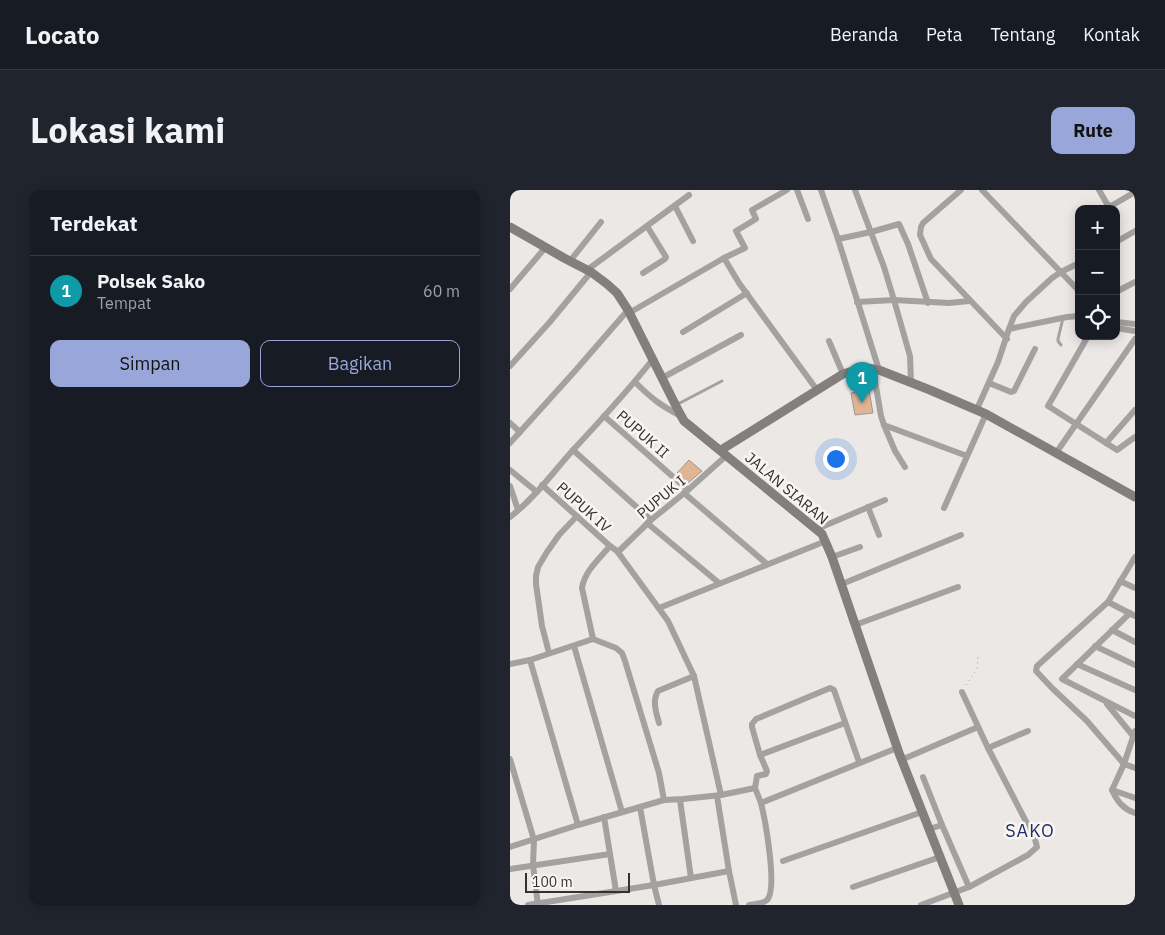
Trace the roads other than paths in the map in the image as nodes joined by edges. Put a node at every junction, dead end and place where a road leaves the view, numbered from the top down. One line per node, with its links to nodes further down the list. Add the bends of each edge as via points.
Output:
1 (787, 190): 21 (street, via 752,210 756,220 736,231 745,248)
2 (797, 190): 11 (street)
3 (821, 190): 17 (street)
4 (855, 190): 16 (street)
5 (961, 190): 33 (street, via 923,223 920,235 931,259)
6 (982, 190): 26 (street)
7 (1099, 190): 8 (street, via 1111,206)
8 (1135, 192)
9 (689, 195): 10 (street)
10 (675, 206): 13 (street); 19 (street)
11 (808, 219)
12 (601, 222): 22 (street)
13 (647, 226): 24 (street); 25 (street, via 666,257)
14 (510, 227): 20 (street, JALAN SIARAN)
15 (1135, 231): 18 (street)
16 (871, 232): 17 (street); 32 (street); 35 (street, via 899,224)
17 (838, 239): 34 (street)
18 (1120, 240)
19 (693, 242)
20 (545, 248): 22 (street, JALAN SIARAN); 29 (street)
21 (724, 258): 31 (street); 36 (street)
22 (570, 261): 24 (street, JALAN SIARAN)
23 (1075, 265): 26 (street)
24 (589, 271): 36 (street, JALAN SIARAN, via 619,295); 53 (street)
25 (643, 272)
26 (1061, 272): 28 (street); 42 (street, via 1017,311)
27 (1135, 282): 30 (street)
28 (1075, 287)
29 (510, 289)
30 (1120, 290)
31 (747, 294): 44 (street); 61 (street)
32 (894, 300): 34 (street); 35 (street); 59 (street, via 910,356)
33 (969, 301): 35 (street); 47 (street)
34 (858, 302): 54 (street)
35 (928, 303)
36 (629, 311): 52 (street, JALAN SIARAN); 71 (street)
37 (1075, 316): 38 (street)
38 (1063, 318): 42 (street); 50 (lane, via 1058,339)
39 (1120, 322): 40 (street)
40 (1135, 324)
41 (1120, 328): 43 (street)
42 (1009, 329): 47 (street)
43 (1135, 330)
44 (684, 332)
45 (741, 335): 56 (street)
46 (1135, 338): 70 (street)
47 (1007, 339): 60 (street)
48 (828, 340): 55 (street)
49 (1086, 340): 70 (street, via 1048,406)
50 (1061, 345)
51 (1035, 349): 60 (street, via 1014,391)
52 (653, 359): 56 (street, JALAN SIARAN); 58 (street)
53 (510, 366)
54 (876, 369): 55 (street, via 859,369); 59 (street); 69 (street)
55 (843, 374): 61 (street)
56 (662, 378): 62 (street, JALAN SIARAN)
57 (722, 381): 62 (lane)
58 (635, 382): 66 (street); 67 (street, via 664,408)
59 (911, 382): 63 (street)
60 (989, 383): 63 (street)
61 (817, 390): 76 (street)
62 (675, 405): 67 (street, JALAN SIARAN)
63 (977, 409): 65 (street)
64 (1135, 410): 74 (street)
65 (986, 414): 77 (street); 78 (street)
66 (604, 416): 75 (street); 84 (street, PUPUK II)
67 (681, 416): 76 (street, JALAN SIARAN)
68 (510, 423): 71 (street)
69 (884, 424): 78 (street); 79 (street)
70 (1077, 424): 74 (street); 77 (street)
71 (520, 432): 73 (street)
72 (1135, 437): 74 (street, via 1117,450)
73 (510, 443)
74 (1106, 444)
75 (573, 450): 81 (street); 92 (street)
76 (724, 453): 84 (street, PUPUK I); 93 (street, JALAN SIARAN)
77 (1056, 453): 85 (street)
78 (967, 456): 88 (street)
79 (905, 467)
80 (510, 470): 83 (street)
81 (542, 485): 83 (street); 90 (street, PUPUK IV)
82 (510, 486): 89 (street)
83 (537, 492): 89 (street)
84 (686, 492): 92 (street, PUPUK I); 102 (street, PUPUK II)
85 (1135, 497)
86 (885, 500): 87 (street)
87 (868, 507): 93 (street); 94 (street)
88 (944, 508)
89 (518, 510): 91 (street)
90 (577, 516): 97 (street, PUPUK IV); 117 (street, via 546,552 536,576)
91 (510, 517)
92 (649, 522): 99 (street, PUPUK I); 104 (street)
93 (817, 529): 96 (street, JALAN SIARAN)
94 (880, 535)
95 (960, 535): 105 (street)
96 (826, 541): 100 (street, JALAN SIARAN); 102 (street)
97 (610, 546): 99 (street); 113 (street, via 582,582)
98 (860, 547): 100 (street)
99 (617, 551): 109 (street)
100 (832, 557): 105 (street, JALAN SIARAN)
101 (1134, 561): 103 (street)
102 (767, 564): 104 (street)
103 (1120, 581): 107 (street); 108 (street)
104 (720, 583): 109 (street)
105 (842, 584): 111 (street, JALAN SIARAN)
106 (958, 587): 111 (street)
107 (1135, 588)
108 (1108, 602): 110 (street); 124 (street, via 1037,666 1036,671)
109 (659, 608): 122 (street)
110 (1132, 614): 112 (street)
111 (855, 625): 134 (street, JALAN SIARAN)
112 (1112, 630): 114 (street); 116 (street)
113 (593, 639): 115 (street); 149 (street, via 622,653 659,773)
114 (1135, 642)
115 (574, 646): 117 (street); 153 (street)
116 (1095, 646): 120 (street); 121 (street)
117 (549, 653): 118 (street)
118 (530, 660): 119 (street); 157 (street)
119 (510, 664)
120 (1077, 664): 123 (street); 125 (street)
121 (1135, 665)
122 (694, 676): 129 (street, via 658,691 655,698); 147 (street)
123 (1062, 679): 124 (street); 127 (street)
124 (1052, 688): 140 (street, via 1087,721)
125 (1135, 690)
126 (962, 692): 131 (street)
127 (1105, 701): 128 (street); 133 (street)
128 (1135, 716)
129 (659, 723)
130 (845, 723): 136 (street); 136 (street, via 834,690 830,688 756,720 752,727); 139 (street)
131 (978, 727): 135 (street); 138 (street)
132 (1028, 731): 135 (street)
133 (1134, 737): 140 (street)
134 (897, 748): 138 (street, JALAN SIARAN); 139 (street)
135 (988, 748): 171 (street, via 1036,839 1037,847)
136 (760, 755): 144 (street, via 766,772 757,776)
137 (510, 759): 160 (street)
138 (901, 760): 146 (street, JALAN SIARAN)
139 (859, 762): 151 (street)
140 (1124, 764): 141 (street); 145 (street)
141 (1135, 768)
142 (923, 777): 143 (street)
143 (927, 786): 146 (street); 158 (street)
144 (755, 788): 147 (street); 151 (street)
145 (1112, 790): 148 (street); 155 (street, via 1121,805)
146 (914, 792): 154 (street, JALAN SIARAN)
147 (719, 795): 150 (street); 167 (street)
148 (1135, 798)
149 (664, 800): 150 (street); 152 (street)
150 (680, 800): 168 (street)
151 (761, 803): 176 (street, via 772,891 769,898)
152 (640, 807): 153 (street); 169 (street)
153 (622, 812): 156 (street)
154 (922, 812): 159 (street, JALAN SIARAN); 164 (street)
155 (1135, 813)
156 (604, 817): 157 (street); 162 (street)
157 (578, 825): 160 (street)
158 (942, 825): 159 (street); 171 (street)
159 (929, 829): 163 (street, JALAN SIARAN)
160 (534, 840): 161 (street); 165 (street)
161 (510, 847)
162 (610, 854): 165 (street); 172 (street)
163 (940, 857): 170 (street); 173 (street, JALAN SIARAN)
164 (783, 862)
165 (533, 865): 166 (street); 175 (street)
166 (510, 869)
167 (729, 870): 168 (street); 179 (street)
168 (691, 878): 169 (street)
169 (654, 885): 172 (street); 178 (street)
170 (853, 887)
171 (969, 887): 173 (street)
172 (616, 892): 174 (street)
173 (955, 892): 181 (street); 182 (street, JALAN SIARAN)
174 (555, 903): 175 (street)
175 (538, 904): 177 (street)
176 (760, 904): 180 (street)
177 (528, 905)
178 (659, 905)
179 (736, 905)
180 (749, 905)
181 (921, 905)
182 (959, 905)

